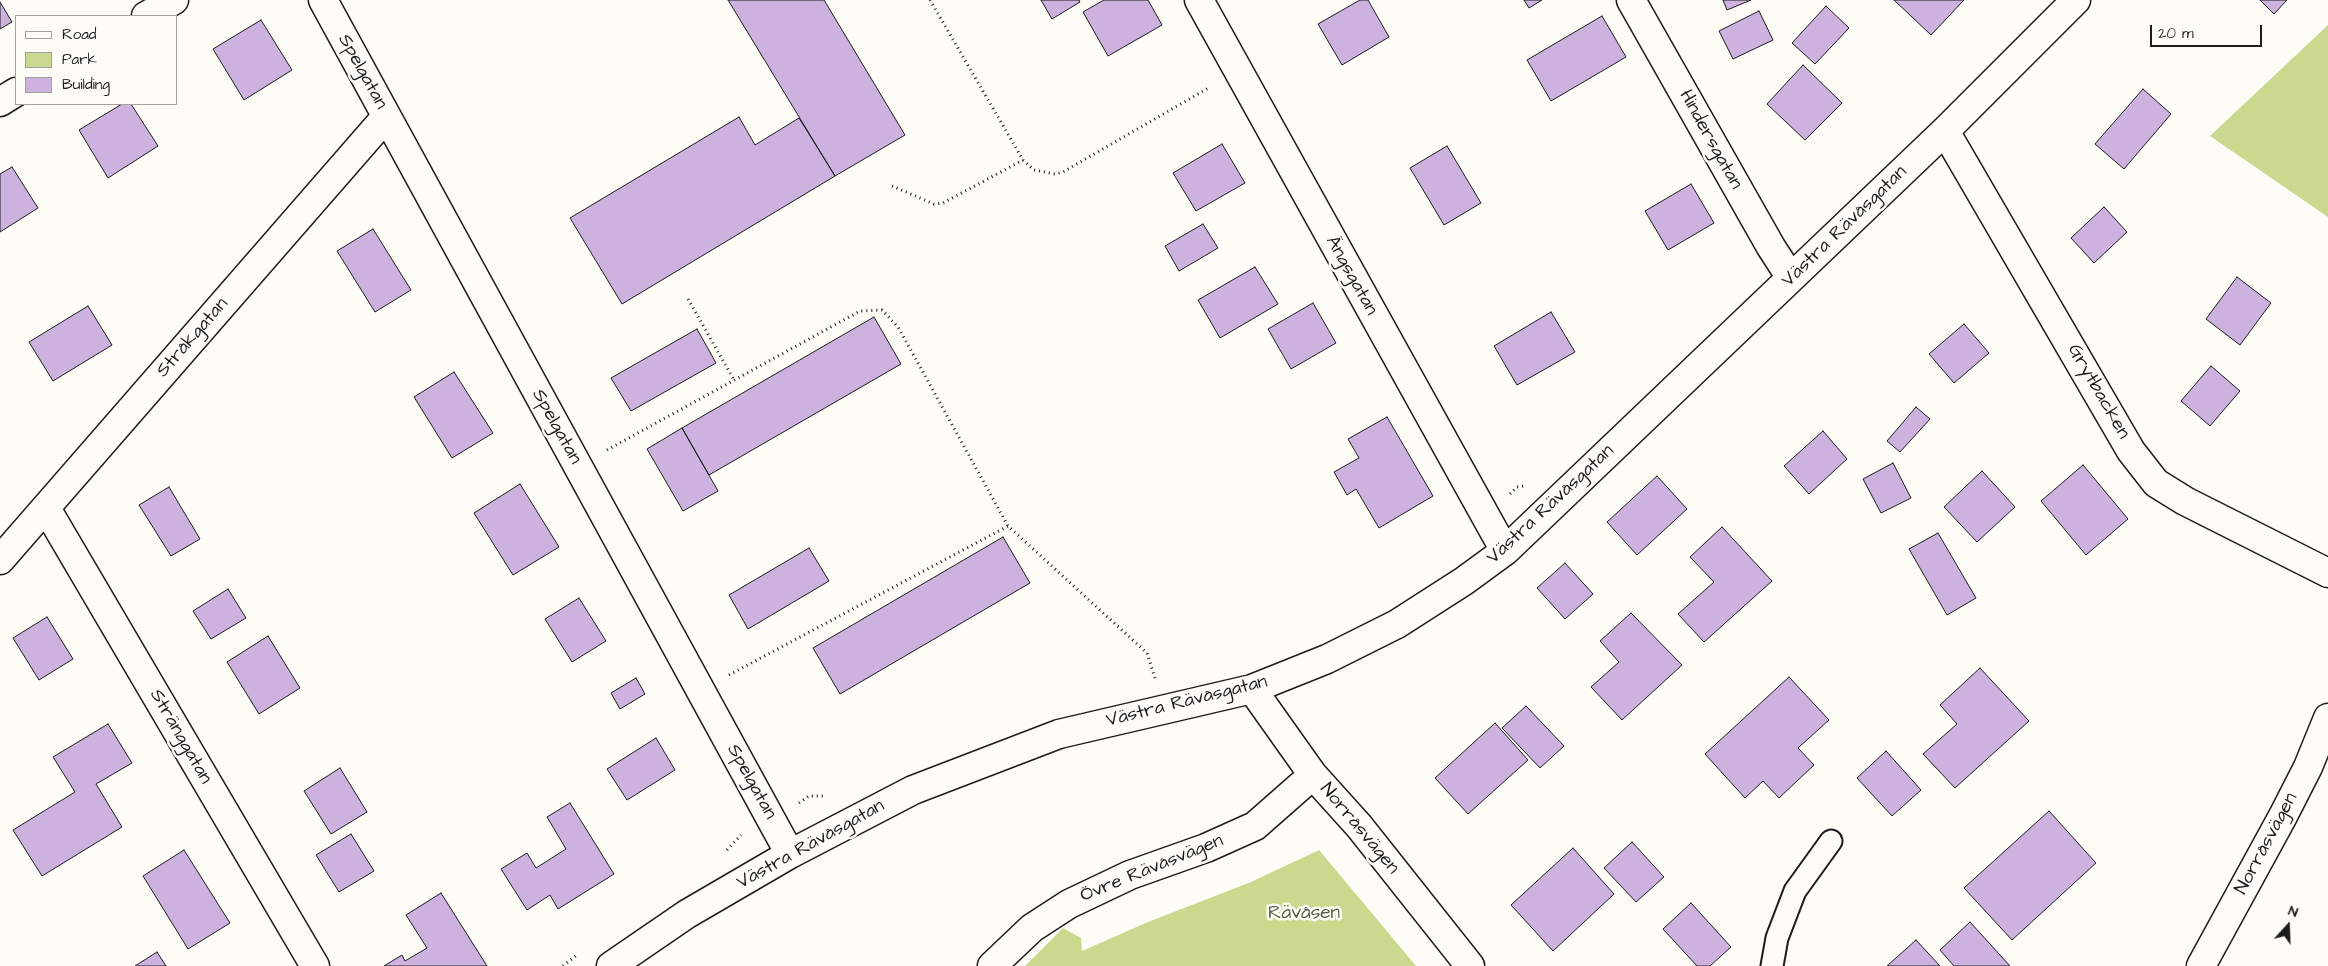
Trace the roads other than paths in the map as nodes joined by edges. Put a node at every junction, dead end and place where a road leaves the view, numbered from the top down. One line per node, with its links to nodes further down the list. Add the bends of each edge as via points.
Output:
1 (174, 0): 6 (street)
2 (323, 0): 9 (street, Spelgatan)
3 (1199, 0): 13 (street, Ängsgatan)
4 (1631, 0): 11 (street, Hindersgatan)
5 (2076, 0): 10 (street, Västra Rävåsgatan)
6 (148, 15)
7 (15, 93): 8 (street)
8 (0, 102)
9 (386, 117): 12 (street, Stråkgatan); 20 (street, Spelgatan)
10 (1945, 130): 11 (street, Västra Rävåsgatan); 15 (street, Grytbacken, via 2132,451 2156,483 2185,502)
11 (1791, 278): 13 (street, Västra Rävåsgatan)
12 (46, 508): 14 (street, Stråkgatan); 21 (street, Stränggatan)
13 (1505, 551): 16 (street, Västra Rävåsgatan, via 1397,624 1327,659)
14 (0, 560)
15 (2328, 573)
16 (1252, 689): 18 (street, Norråsvägen); 20 (street, Västra Rävåsgatan, via 1059,734 912,790)
17 (2328, 718): 26 (street, Norråsvägen, via 2284,816)
18 (1313, 774): 23 (street, Övre Rävåsvägen, via 1255,826 1206,848 1130,875 1069,904 1032,928); 24 (street, Norråsvägen, via 1359,826)
19 (1831, 841): 25 (lane, via 1795,891 1777,938)
20 (790, 854): 22 (street, Västra Rävåsgatan, via 687,914)
21 (315, 966)
22 (610, 966)
23 (992, 966)
24 (1470, 966)
25 (1772, 966)
26 (2201, 966)

